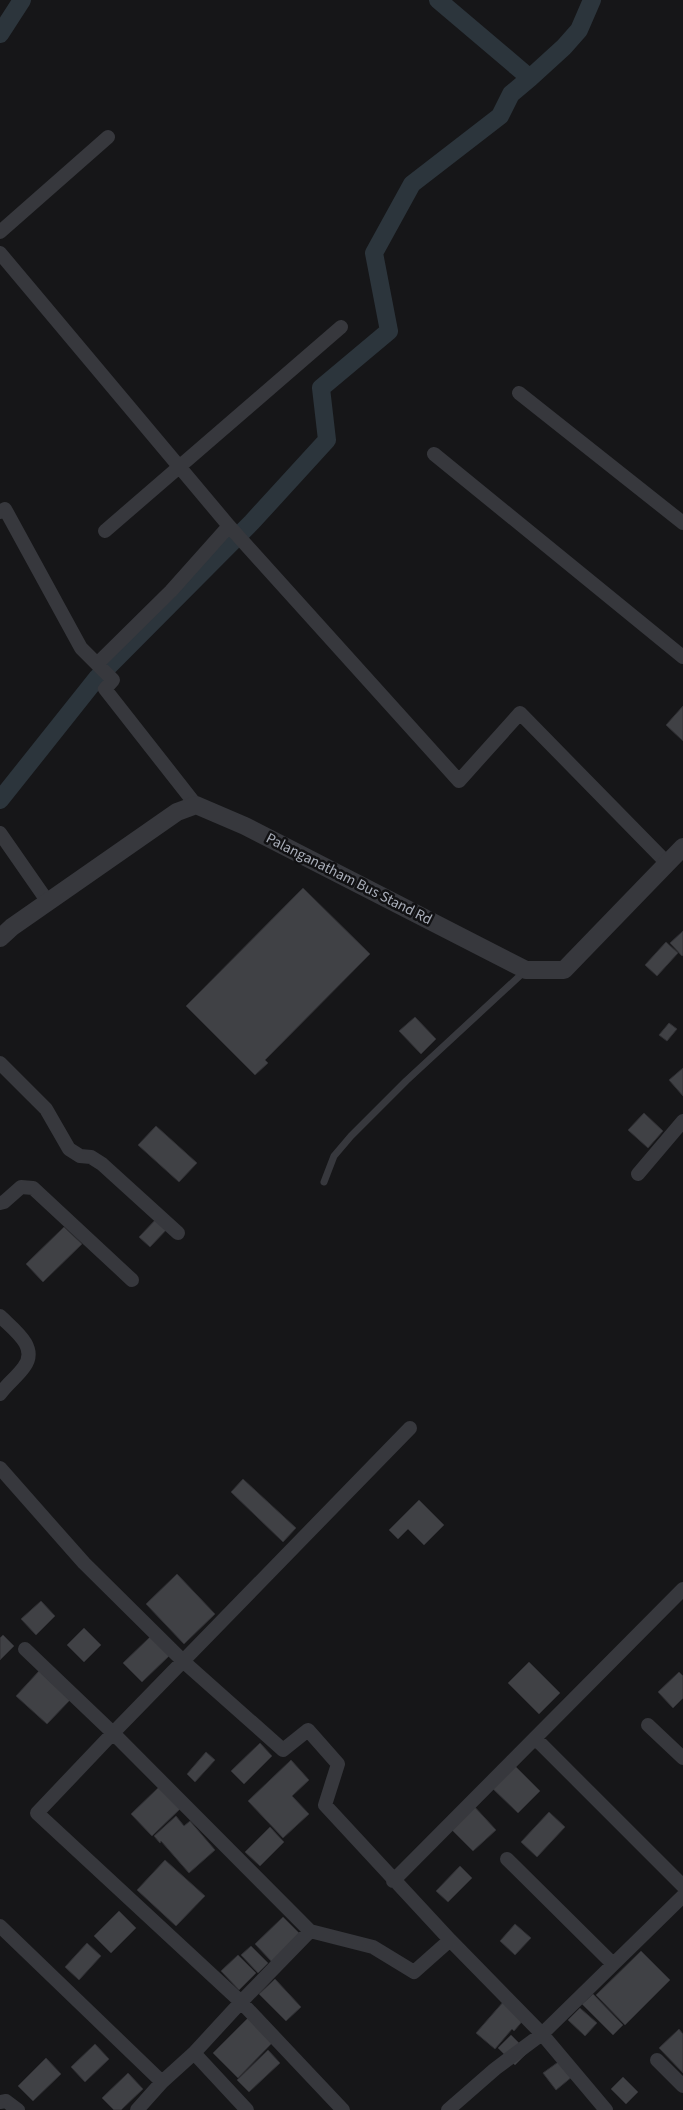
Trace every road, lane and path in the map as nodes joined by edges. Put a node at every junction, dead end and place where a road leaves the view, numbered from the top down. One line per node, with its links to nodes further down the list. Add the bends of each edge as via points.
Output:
1 (108, 137): 2 (street)
2 (0, 232)
3 (0, 253): 7 (street)
4 (341, 327): 7 (street)
5 (519, 393): 9 (street)
6 (434, 454): 12 (street)
7 (180, 466): 10 (street); 11 (street)
8 (2, 507): 13 (street, via 81,648)
9 (683, 523)
10 (229, 526): 13 (street); 17 (street, via 459,781 520,713)
11 (106, 531)
12 (683, 657)
13 (98, 664): 14 (street, via 113,680 105,689)
14 (196, 805): 18 (street, via 177,812); 20 (street, Palanganatham Bus Stand Rd, via 246,826)
15 (0, 833): 18 (street)
16 (683, 847): 17 (street, Palanganatham Bus Stand Rd)
17 (667, 863): 20 (street, Palanganatham Bus Stand Rd, via 564,970)
18 (48, 902): 19 (street)
19 (0, 938)
20 (526, 970): 24 (lane, via 351,1136 334,1156)
21 (0, 1063): 26 (street, via 46,1109 69,1149 80,1156 91,1156 102,1164)
22 (683, 1120): 23 (street)
23 (638, 1174)
24 (324, 1182)
25 (0, 1203): 27 (street, via 21,1187 33,1188)
26 (178, 1233)
27 (132, 1280)
28 (0, 1316): 29 (street, via 24,1340 29,1355 24,1366)
29 (0, 1394)
30 (410, 1428): 34 (street)
31 (0, 1468): 34 (street, via 84,1563)
32 (683, 1589): 37 (street)
33 (25, 1649): 36 (street)
34 (184, 1662): 36 (street); 40 (street, via 283,1750 308,1730 338,1764 325,1805)
35 (648, 1725): 38 (street)
36 (113, 1733): 44 (street); 47 (street, via 38,1813)
37 (535, 1738): 40 (street); 41 (street)
38 (683, 1758)
39 (507, 1859): 46 (street)
40 (393, 1881): 45 (street)
41 (683, 1886)
42 (683, 1896): 46 (street)
43 (0, 1926): 51 (street)
44 (310, 1931): 45 (street, via 373,1947 414,1972); 47 (street)
45 (450, 1940): 48 (street)
46 (613, 1964): 48 (street)
47 (241, 2002): 49 (street); 57 (street)
48 (542, 2034): 58 (street); 59 (street)
49 (194, 2053): 51 (street); 56 (street)
50 (657, 2060): 52 (street)
51 (162, 2082): 55 (street)
52 (683, 2086)
53 (0, 2102): 54 (street, via 6,2101)
54 (18, 2110)
55 (137, 2110)
56 (247, 2110)
57 (342, 2110)
58 (448, 2110)
59 (606, 2110)

